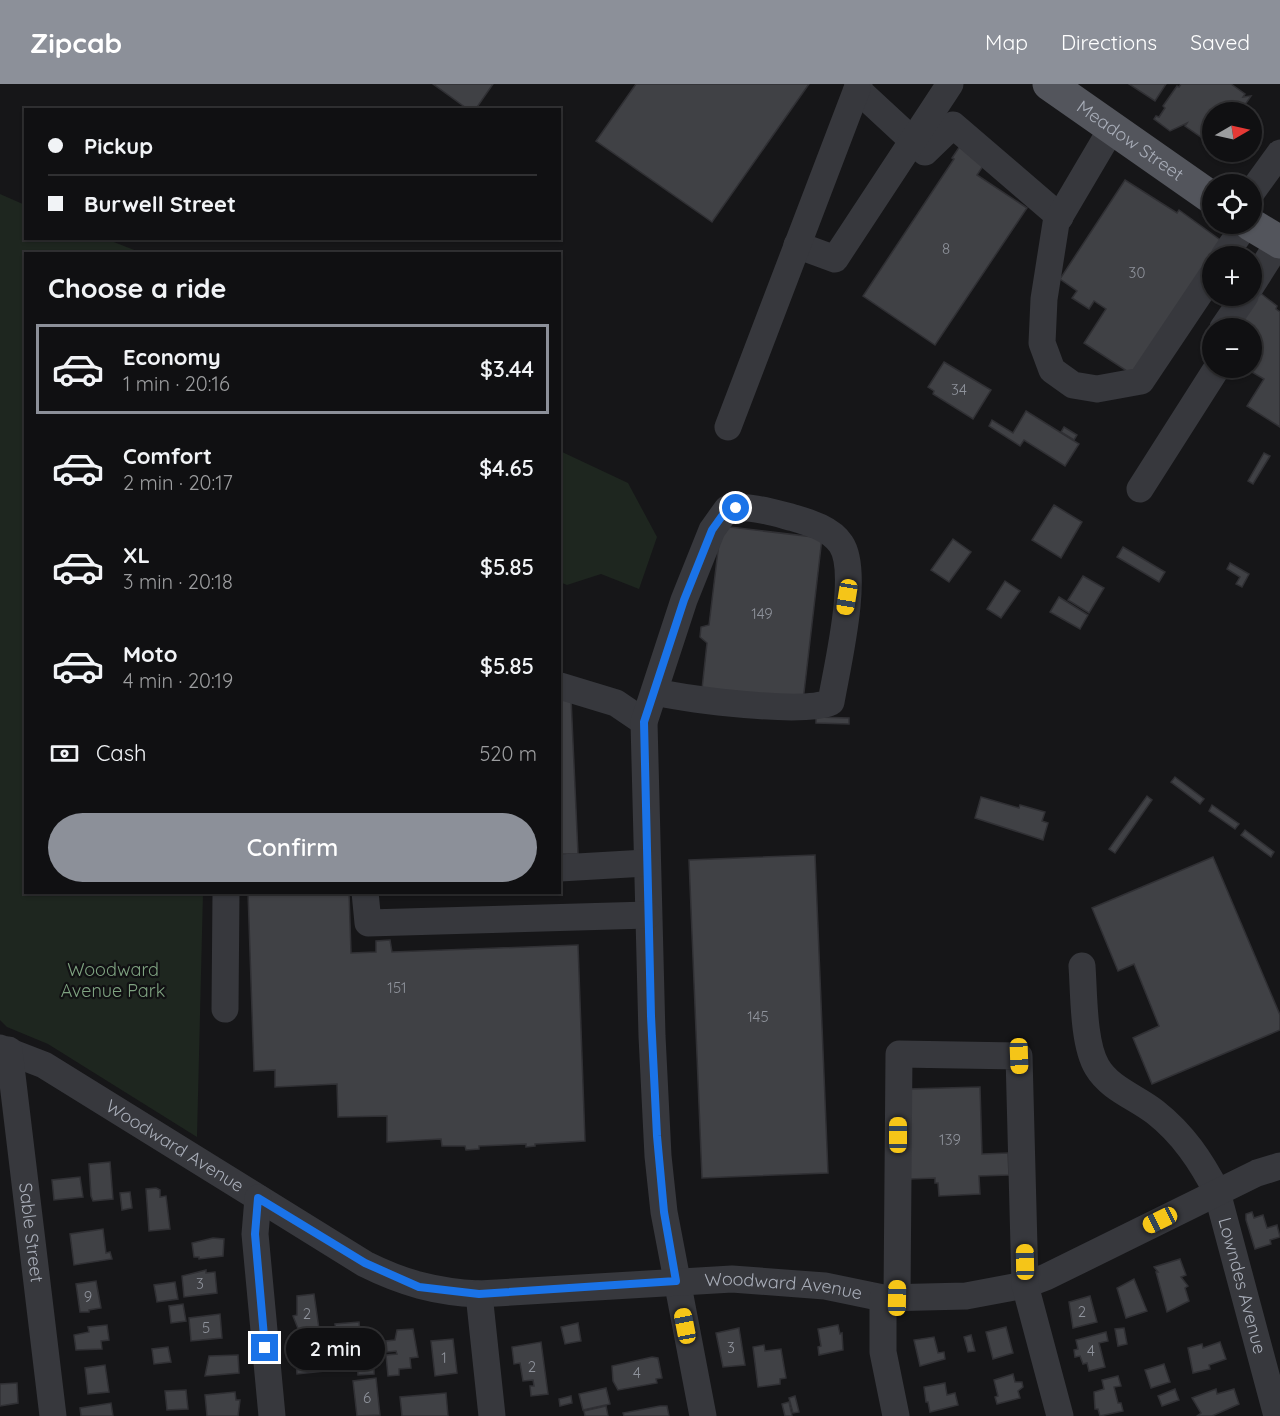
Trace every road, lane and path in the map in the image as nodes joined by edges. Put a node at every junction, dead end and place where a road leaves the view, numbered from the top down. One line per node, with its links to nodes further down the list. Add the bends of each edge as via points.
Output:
1 (950, 84): 5 (street)
2 (1049, 84): 4 (main road, Meadow Street)
3 (858, 87): 5 (street); 12 (street)
4 (1112, 128): 8 (main road, Meadow Street); 9 (street)
5 (913, 141): 9 (street, via 925,152 952,125); 12 (street, via 835,259)
6 (1280, 153): 7 (street)
7 (1262, 178)
8 (1202, 191)
9 (1060, 217): 14 (street, via 1044,298 1042,343 1052,370 1073,385 1097,389 1141,381)
10 (1262, 232): 11 (main road)
11 (1280, 242): 13 (street)
12 (797, 245): 16 (street)
13 (1262, 269)
14 (1202, 290)
15 (1211, 378): 17 (street)
16 (728, 427)
17 (1140, 489)
18 (561, 686): 20 (street, via 616,703)
19 (655, 692): 19 (street, via 684,600 712,530 727,509 754,507 816,524 837,538 850,576 831,702 812,707 698,701); 20 (street)
20 (644, 722): 21 (street)
21 (646, 863): 22 (street); 25 (street)
22 (561, 868)
23 (226, 894): 27 (street)
24 (365, 894): 25 (street, via 368,923)
25 (648, 915): 32 (street, via 658,1156)
26 (1082, 966): 30 (street, Lowndes Avenue, via 1089,1039 1096,1066 1114,1086 1155,1112 1178,1133 1201,1160)
27 (225, 1009)
28 (5, 1049): 31 (street, Woodward Avenue, via 44,1065); 36 (street, Sable Street)
29 (1280, 1166): 30 (street, Woodward Avenue)
30 (1217, 1192): 33 (street, Woodward Avenue); 42 (street, Lowndes Avenue)
31 (258, 1198): 34 (street, Woodward Avenue, via 399,1280 448,1293); 37 (street, via 255,1234)
32 (676, 1281): 34 (street, Woodward Avenue); 35 (street, Woodward Avenue, via 748,1280 825,1286); 39 (street)
33 (1025, 1286): 35 (street, Woodward Avenue, via 966,1296); 35 (street, via 1019,1056 899,1054); 41 (street)
34 (479, 1294): 38 (street)
35 (890, 1298): 40 (street, via 883,1352)
36 (52, 1416)
37 (272, 1416)
38 (492, 1416)
39 (703, 1416)
40 (896, 1416)
41 (1060, 1416)
42 (1277, 1416)

